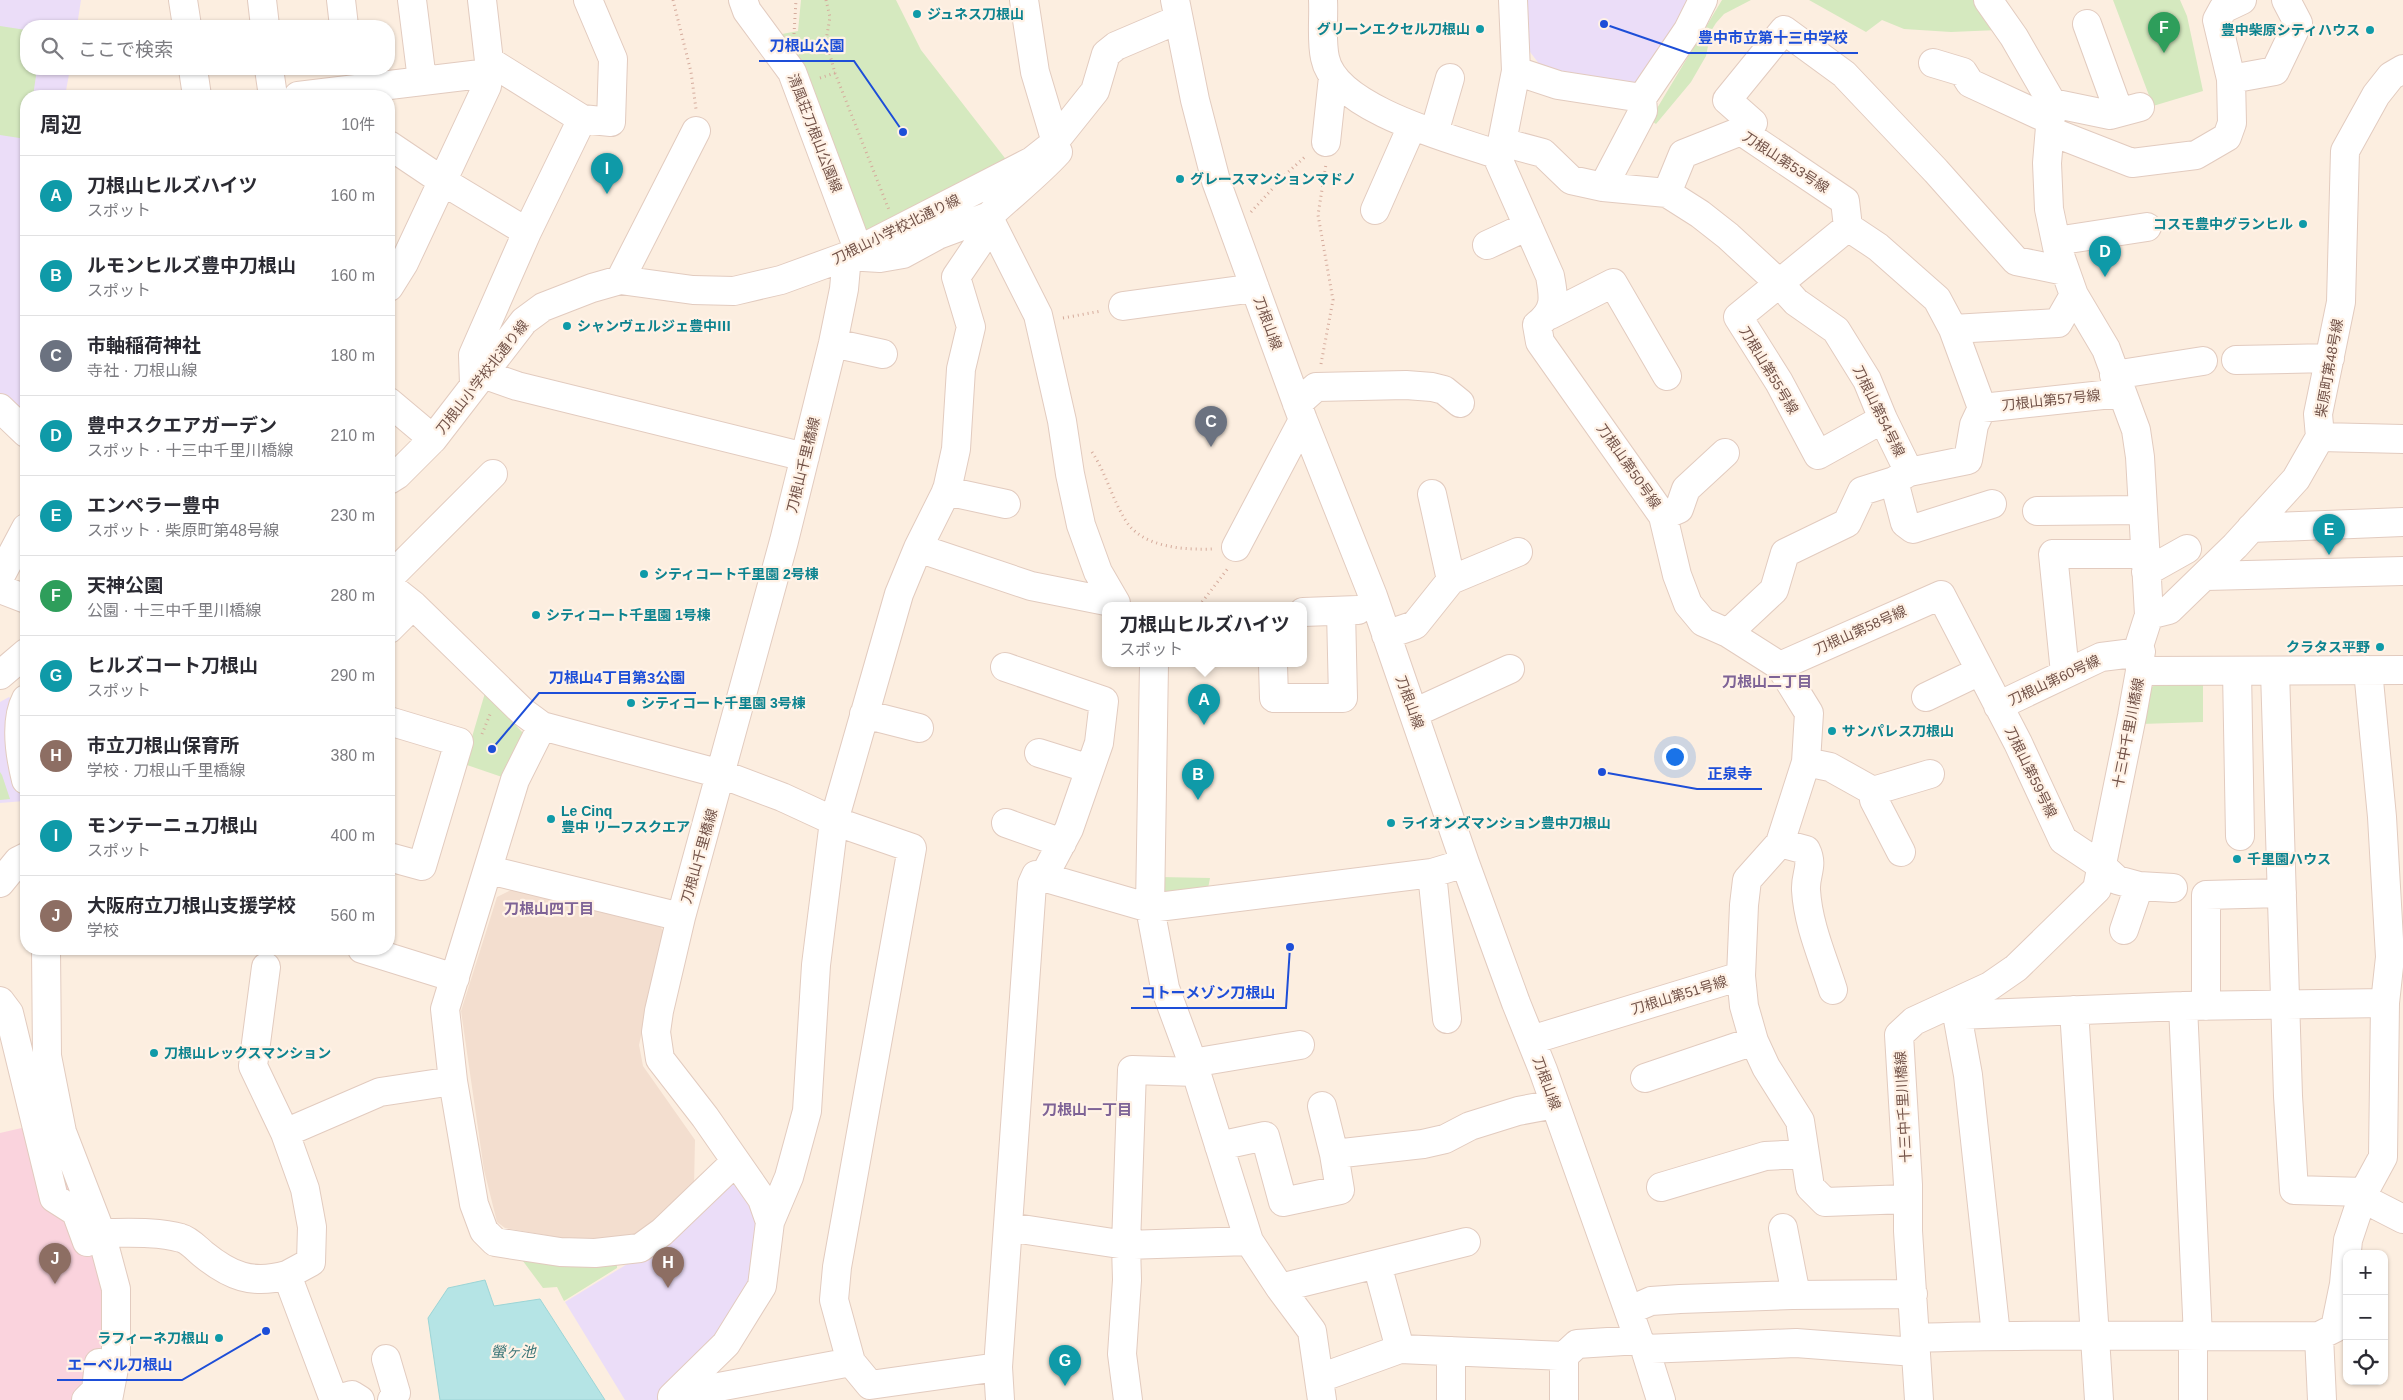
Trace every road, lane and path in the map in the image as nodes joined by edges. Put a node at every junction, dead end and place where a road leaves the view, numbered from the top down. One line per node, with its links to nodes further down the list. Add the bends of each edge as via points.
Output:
1 (184, 0): 18 (street)
2 (262, 0): 19 (street)
3 (341, 0): 20 (street)
4 (412, 0): 32 (street)
5 (482, 0): 23 (street)
6 (588, 0): 38 (street, via 613,59 611,122)
7 (673, 0): 40 (path, via 696,99)
8 (743, 0): 59 (street, 清風荘刀根山公園線, via 792,72)
9 (826, 0): 55 (path, via 830,16 826,41 835,74)
10 (1024, 0): 42 (street, via 1035,72)
11 (1324, 0): 28 (street, via 1324,58)
12 (1514, 0): 25 (street)
13 (1704, 0): 36 (street)
14 (1988, 0): 37 (street, via 2014,37)
15 (2242, 0): 31 (street, via 2223,9 2217,20)
16 (2286, 0): 31 (street, via 2298,23 2275,72)
17 (1176, 10): 42 (street, 刀根山小学校北通り線, via 1106,54 1095,91); 52 (street, 刀根山線, via 1216,181)
18 (186, 20)
19 (264, 20)
20 (343, 20)
21 (2087, 24): 37 (street, via 2130,109 2110,115)
22 (1932, 63): 37 (street, via 1964,72 1970,83)
23 (489, 67): 32 (street); 38 (street); 46 (street, via 487,86)
24 (2403, 70): 71 (street, 柴原町第48号線, via 2391,76 2376,95 2345,151 2341,302)
25 (1516, 71): 36 (street, via 1558,85); 44 (street)
26 (194, 75): 33 (street)
27 (270, 75): 34 (street)
28 (1332, 77): 39 (street, via 1355,98); 43 (street)
29 (1450, 78): 39 (street)
30 (350, 79): 32 (street); 35 (street)
31 (2231, 79): 37 (street, via 2232,123 2227,137 2196,155 2132,164)
32 (422, 80)
33 (196, 90)
34 (272, 90)
35 (326, 90)
36 (1642, 98): 47 (street, via 1643,111)
37 (2051, 118): 57 (street, 十三中千里川橋線, via 2046,163 2049,209)
38 (582, 119): 56 (street)
39 (1423, 130): 44 (street); 49 (street)
40 (696, 131): 61 (street)
41 (1741, 131): 48 (street, 刀根山第53号線, via 1683,154); 53 (street, 刀根山第53号線, via 1845,201); 63 (street, via 1753,123 1727,100 1784,30 1844,74 2016,261)
42 (1053, 142): 50 (street, via 1058,152); 55 (street, 刀根山小学校北通り線, via 1032,161)
43 (1326, 142): 52 (path, via 1301,158); 77 (path, via 1328,156 1318,215 1332,300)
44 (1499, 148): 47 (street, via 1543,153 1571,180); 51 (street, 刀根山第50号線)
45 (395, 150): 46 (street)
46 (444, 182): 56 (street); 60 (street)
47 (1603, 187): 48 (street)
48 (1667, 193): 62 (street, 刀根山第54号線, via 1728,236)
49 (1375, 210)
50 (991, 220): 59 (street, via 938,235 903,254 880,258); 67 (street); 93 (street, via 956,277 971,326 961,369 956,449)
51 (1528, 226): 58 (street); 66 (street, 刀根山第50号線, via 1550,276 1554,296)
52 (1233, 227): 64 (street, 刀根山線)
53 (1848, 227): 62 (street, 刀根山第55号線); 68 (street, via 1878,247 1937,299)
54 (2146, 227): 57 (street)
55 (896, 229): 59 (street, 刀根山小学校北通り線)
56 (527, 232): 75 (street, via 473,355)
57 (2056, 242): 63 (street, 十三中千里川橋線)
58 (1487, 245)
59 (852, 252): 61 (street, 刀根山小学校北通り線, via 781,280 734,291 693,290); 69 (street, 刀根山千里橋線)
60 (395, 277)
61 (620, 280): 75 (street, 刀根山小学校北通り線, via 543,307 524,322)
62 (1779, 283): 82 (street, 刀根山第54号線, via 1796,302 1836,330 1867,380); 82 (street, 刀根山第55号線, via 1738,318 1779,382 1818,455)
63 (2070, 283): 68 (street, via 2058,324); 76 (street, 十三中千里川橋線, via 2106,349)
64 (1256, 288): 65 (street); 77 (street, 刀根山線)
65 (1123, 306): 67 (path)
66 (1550, 315): 74 (street, via 1613,283); 99 (street, 刀根山第50号線, via 1537,325 1540,342)
67 (1040, 323): 118 (street, via 1081,525 1098,572)
68 (1953, 329): 81 (street)
69 (833, 343): 70 (street); 89 (street, 刀根山千里橋線)
70 (883, 354)
71 (2330, 358): 72 (street); 84 (street, 柴原町第48号線, via 2318,414)
72 (2236, 360)
73 (2202, 361): 76 (street, 刀根山第57号線)
74 (1668, 376)
75 (479, 379): 85 (street, 刀根山小学校北通り線); 89 (street)
76 (2118, 384): 81 (street, 刀根山第57号線); 97 (street, 十三中千里川橋線, via 2136,430)
77 (1305, 404): 78 (street, via 1406,385 1444,390); 103 (street); 121 (street, 刀根山線)
78 (1460, 404)
79 (395, 407): 85 (street)
80 (0, 408): 83 (street)
81 (1982, 408): 92 (street, via 1974,425 1968,460)
82 (1883, 419): 92 (street, 刀根山第54号線)
83 (20, 427)
84 (2320, 437): 86 (street); 101 (street, 柴原町第48号線, via 2296,479)
85 (433, 439): 91 (street, 刀根山小学校北通り線)
86 (2403, 439)
87 (1088, 446): 103 (path, via 1126,522 1136,533 1151,541 1190,550)
88 (1725, 453): 99 (street, via 1686,488 1679,509)
89 (805, 457): 152 (street, 刀根山千里橋線)
90 (493, 474): 109 (street)
91 (395, 476)
92 (1902, 477): 96 (street, 刀根山第54号線, via 1905,523 1913,529); 126 (street, via 1862,491 1847,523 1784,553 1774,590)
93 (946, 491): 95 (street); 104 (street)
94 (1432, 494): 112 (street)
95 (1006, 504)
96 (1992, 504)
97 (2142, 510): 98 (street); 107 (street, 十三中千里川橋線)
98 (2038, 511)
99 (1663, 516): 126 (street, 刀根山第50号線, via 1676,574 1688,604 1703,622)
100 (2403, 522): 101 (street)
101 (2251, 528): 110 (street, 柴原町第48号線)
102 (20, 539): 111 (street)
103 (1236, 547): 119 (path, via 1233,561 1224,576)
104 (918, 548): 117 (street, via 1031,586); 145 (street, via 899,594)
105 (2187, 549): 107 (street)
106 (1518, 552): 112 (street)
107 (2145, 563): 124 (street, 十三中千里川橋線); 140 (street, via 2053,554)
108 (2403, 571): 110 (street)
109 (395, 572)
110 (2206, 576): 124 (street, 柴原町第48号線, via 2169,610)
111 (0, 577)
112 (1451, 580): 127 (street, via 1415,625)
113 (0, 588): 116 (street)
114 (395, 591): 120 (street)
115 (1941, 595): 130 (street, 刀根山第58号線); 137 (street, 刀根山第59号線)
116 (20, 596)
117 (1108, 602)
118 (1117, 602)
119 (1202, 602)
120 (413, 605): 125 (street); 147 (street, via 523,712)
121 (1377, 608): 122 (street); 127 (street, 刀根山線)
122 (1341, 611): 123 (street); 133 (street, via 1343,698 1274,698)
123 (1307, 612)
124 (2149, 615): 129 (street, 十三中千里川橋線, via 2140,644)
125 (395, 623)
126 (1728, 633): 130 (street, 刀根山第50号線)
127 (1386, 635): 144 (street, 刀根山線)
128 (20, 658): 141 (street)
129 (2140, 661): 138 (street, 刀根山第60号線); 140 (street, 刀根山第60号線, via 2101,656); 164 (street, 十三中千里川橋線)
130 (1780, 666): 150 (street, 刀根山第50号線, via 1809,713)
131 (1005, 667): 151 (street, via 1104,701 1099,743)
132 (1154, 667): 172 (street)
133 (1272, 667)
134 (1510, 669): 144 (street)
135 (2368, 670): 136 (street, 刀根山第60号線); 139 (street, 刀根山第60号線); 182 (street, via 2382,817 2390,957)
136 (2403, 670)
137 (1980, 671): 142 (street); 143 (street, 刀根山第59号線)
138 (2237, 671): 139 (street, 刀根山第60号線); 157 (street)
139 (2275, 671): 171 (street)
140 (2065, 673): 143 (street, 刀根山第60号線)
141 (0, 675)
142 (1926, 697)
143 (1998, 706): 164 (street, 刀根山第59号線, via 2063,840)
144 (1414, 713): 163 (street, 刀根山線)
145 (864, 714): 148 (street); 155 (street)
146 (395, 723): 161 (street, via 459,742 422,866)
147 (542, 726): 152 (street); 165 (street, via 515,780)
148 (920, 728)
149 (1039, 753): 151 (street)
150 (1806, 762): 154 (street, via 1830,767); 159 (street, 刀根山第50号線)
151 (1090, 769): 158 (street)
152 (721, 774): 155 (street); 173 (street, 刀根山千里橋線)
153 (1930, 774): 154 (street)
154 (1873, 791): 160 (street, via 1874,800)
155 (834, 821): 206 (street, via 815,974 806,1111 789,1177); 229 (street, via 912,848 837,1267 834,1300)
156 (1006, 822): 158 (street)
157 (2240, 836)
158 (1062, 843): 167 (street)
159 (1780, 843): 178 (street, 刀根山第50号線, via 1747,880); 180 (street, via 1806,850 1811,859 1806,887 1808,910)
160 (1901, 852)
161 (395, 858)
162 (20, 860): 168 (street)
163 (1465, 863): 166 (street); 188 (street, 刀根山線)
164 (2102, 866): 169 (street, 刀根山第59号線, via 2117,880); 185 (street, 十三中千里川橋線, via 2096,889 2039,947 2016,968)
165 (489, 870): 173 (street); 179 (street)
166 (1432, 873): 172 (street); 187 (street)
167 (1043, 878): 172 (street); 207 (street, via 1036,876 1032,884)
168 (0, 883)
169 (2139, 886): 170 (street, 刀根山第59号線); 174 (street)
170 (2173, 888)
171 (2282, 893): 183 (street); 184 (street, via 2206,894)
172 (1150, 908): 191 (street, via 1165,988)
173 (682, 917): 200 (street, 刀根山千里橋線, via 657,1025 660,1059)
174 (2124, 930)
175 (46, 955): 209 (street, via 47,1056 62,1132)
176 (381, 955): 179 (street)
177 (266, 967): 196 (street, via 253,1066)
178 (1742, 976): 188 (street, 刀根山第51号線); 189 (street, 刀根山第51号線, via 1744,1006)
179 (455, 978): 193 (street, via 445,1009)
180 (1833, 990)
181 (0, 1001): 233 (street, via 9,1013 54,1198 76,1212 100,1288 102,1324 96,1390)
182 (2385, 1003): 183 (street); 201 (street)
183 (2286, 1005): 184 (street); 203 (street, via 2294,1190)
184 (2194, 1006): 186 (street); 222 (street)
185 (1957, 1009): 186 (street); 204 (street, 十三中千里川橋線, via 1914,1021 1899,1035); 219 (street, via 1968,1075)
186 (2074, 1010): 220 (street)
187 (1447, 1019)
188 (1531, 1040): 194 (street, 刀根山線)
189 (1754, 1041): 192 (street); 199 (street, 刀根山第51号線, via 1800,1122)
190 (1300, 1045): 191 (street)
191 (1194, 1067): 197 (street); 212 (street, via 1132,1070)
192 (1645, 1078)
193 (453, 1081): 196 (street, via 380,1092); 200 (street, via 474,1204 484,1231 495,1242 560,1252 595,1253 640,1248 662,1232)
194 (1555, 1104): 198 (street, via 1518,1111 1446,1139); 218 (street, 刀根山線)
195 (1322, 1106): 198 (street)
196 (285, 1133): 214 (street, via 305,1189 312,1227 311,1262)
197 (1219, 1146): 198 (street, via 1265,1136 1283,1202 1340,1190); 210 (street)
198 (1334, 1154)
199 (1805, 1154): 202 (street, via 1765,1156); 204 (street, 刀根山第51号線, via 1810,1187 1825,1202)
200 (735, 1162): 206 (street, 刀根山千里橋線, via 762,1199)
201 (2393, 1163): 203 (street)
202 (1660, 1187)
203 (2363, 1195): 205 (street); 221 (street, via 2348,1240 2335,1328)
204 (1907, 1200): 217 (street, 十三中千里川橋線)
205 (2403, 1219)
206 (770, 1222): 232 (street, 刀根山千里橋線, via 762,1286 726,1344)
207 (1008, 1227): 212 (street); 230 (street)
208 (1783, 1228): 216 (street)
209 (101, 1233): 214 (street, via 183,1238 219,1267 239,1277 276,1278); 234 (street, via 116,1289 117,1308 116,1358)
210 (1249, 1241): 212 (street); 215 (street)
211 (1466, 1242): 213 (street)
212 (1126, 1245): 239 (street, via 1122,1354)
213 (1377, 1264): 215 (street); 225 (street)
214 (287, 1275): 235 (street)
215 (1280, 1288): 231 (street, via 1312,1331)
216 (1796, 1294): 217 (street); 218 (street, via 1651,1300)
217 (1913, 1294): 224 (street, 十三中千里川橋線)
218 (1630, 1310): 223 (street, 刀根山線)
219 (1996, 1335): 220 (street); 224 (street)
220 (2096, 1336): 222 (street); 244 (street)
221 (2319, 1336): 222 (street); 246 (street)
222 (2195, 1337): 245 (street)
223 (1642, 1344): 224 (street); 227 (street, via 1577,1344); 242 (street, 刀根山線)
224 (1916, 1345): 243 (street, 十三中千里川橋線)
225 (1400, 1349): 226 (street); 231 (street)
226 (1451, 1351): 227 (street); 240 (street)
227 (1564, 1356): 241 (street)
228 (386, 1359): 237 (street, via 396,1393)
229 (851, 1362): 230 (street, via 870,1384); 232 (street)
230 (998, 1368): 238 (street)
231 (1321, 1389)
232 (673, 1397)
233 (86, 1400)
234 (108, 1400)
235 (334, 1400): 236 (street, via 352,1395)
236 (360, 1400)
237 (392, 1400)
238 (1000, 1400)
239 (1128, 1400)
240 (1451, 1400)
241 (1564, 1400)
242 (1661, 1400)
243 (1919, 1400)
244 (2099, 1400)
245 (2193, 1400)
246 (2322, 1400)

